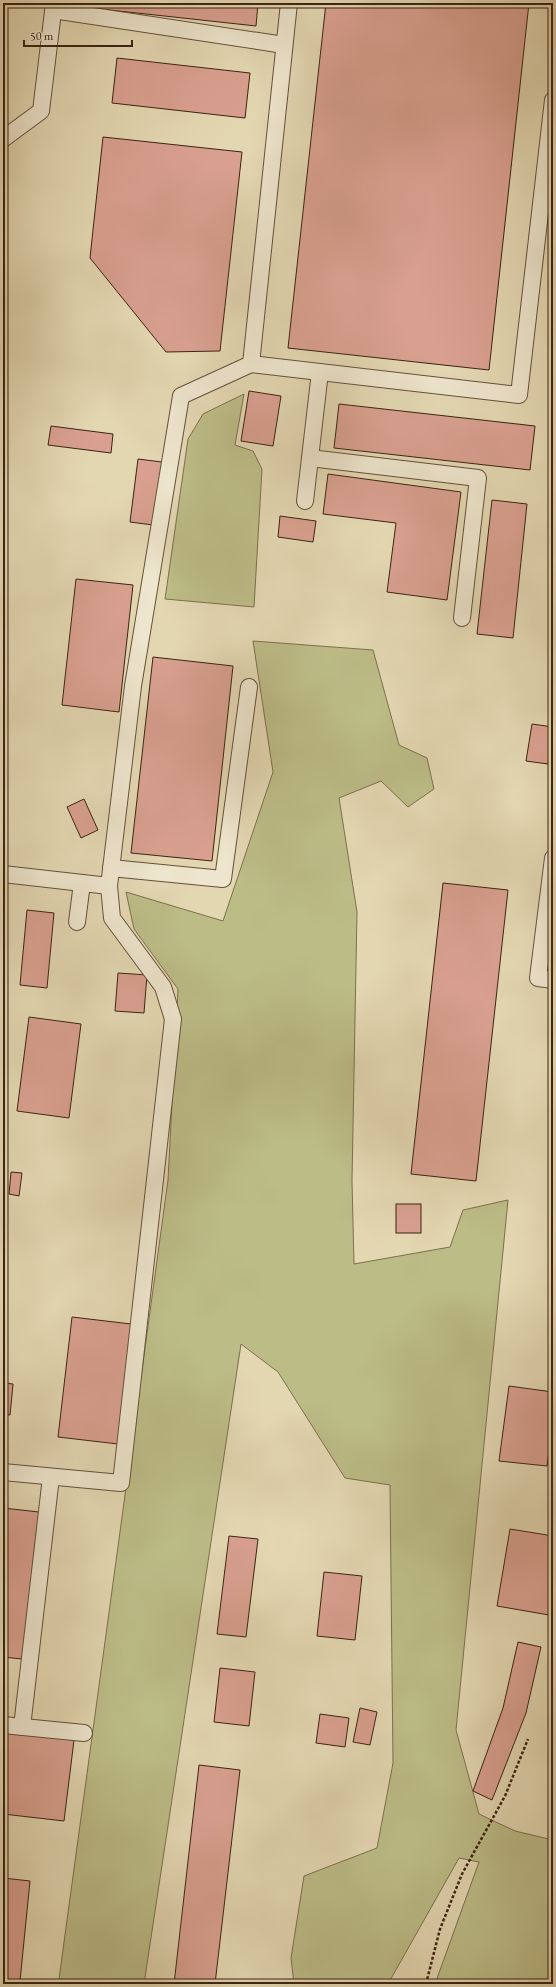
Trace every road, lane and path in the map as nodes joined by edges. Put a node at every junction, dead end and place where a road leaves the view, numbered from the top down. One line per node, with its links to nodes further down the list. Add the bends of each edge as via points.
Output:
1 (289, 3): 3 (lane)
2 (53, 7): 3 (lane); 5 (lane, via 41,111)
3 (284, 45): 6 (lane)
4 (553, 100): 7 (lane, via 520,395)
5 (3, 139)
6 (251, 364): 7 (lane); 13 (lane, via 181,396 133,686)
7 (320, 372): 8 (lane)
8 (310, 458): 9 (lane); 10 (lane, via 478,478)
9 (305, 501)
10 (462, 618)
11 (249, 687): 13 (lane, via 223,880)
12 (553, 858): 18 (lane, via 538,978)
13 (111, 868): 16 (lane)
14 (3, 874): 15 (lane)
15 (82, 883): 16 (lane); 17 (lane)
16 (109, 886): 20 (lane, via 112,918 162,987 173,1019 121,1483)
17 (77, 922)
18 (553, 980)
19 (3, 1472): 20 (lane)
20 (51, 1476): 22 (lane)
21 (3, 1725): 22 (lane)
22 (22, 1727): 23 (lane)
23 (84, 1733)
24 (528, 1739): 25 (path, via 505,1796 462,1874 440,1929)
25 (426, 1984)

